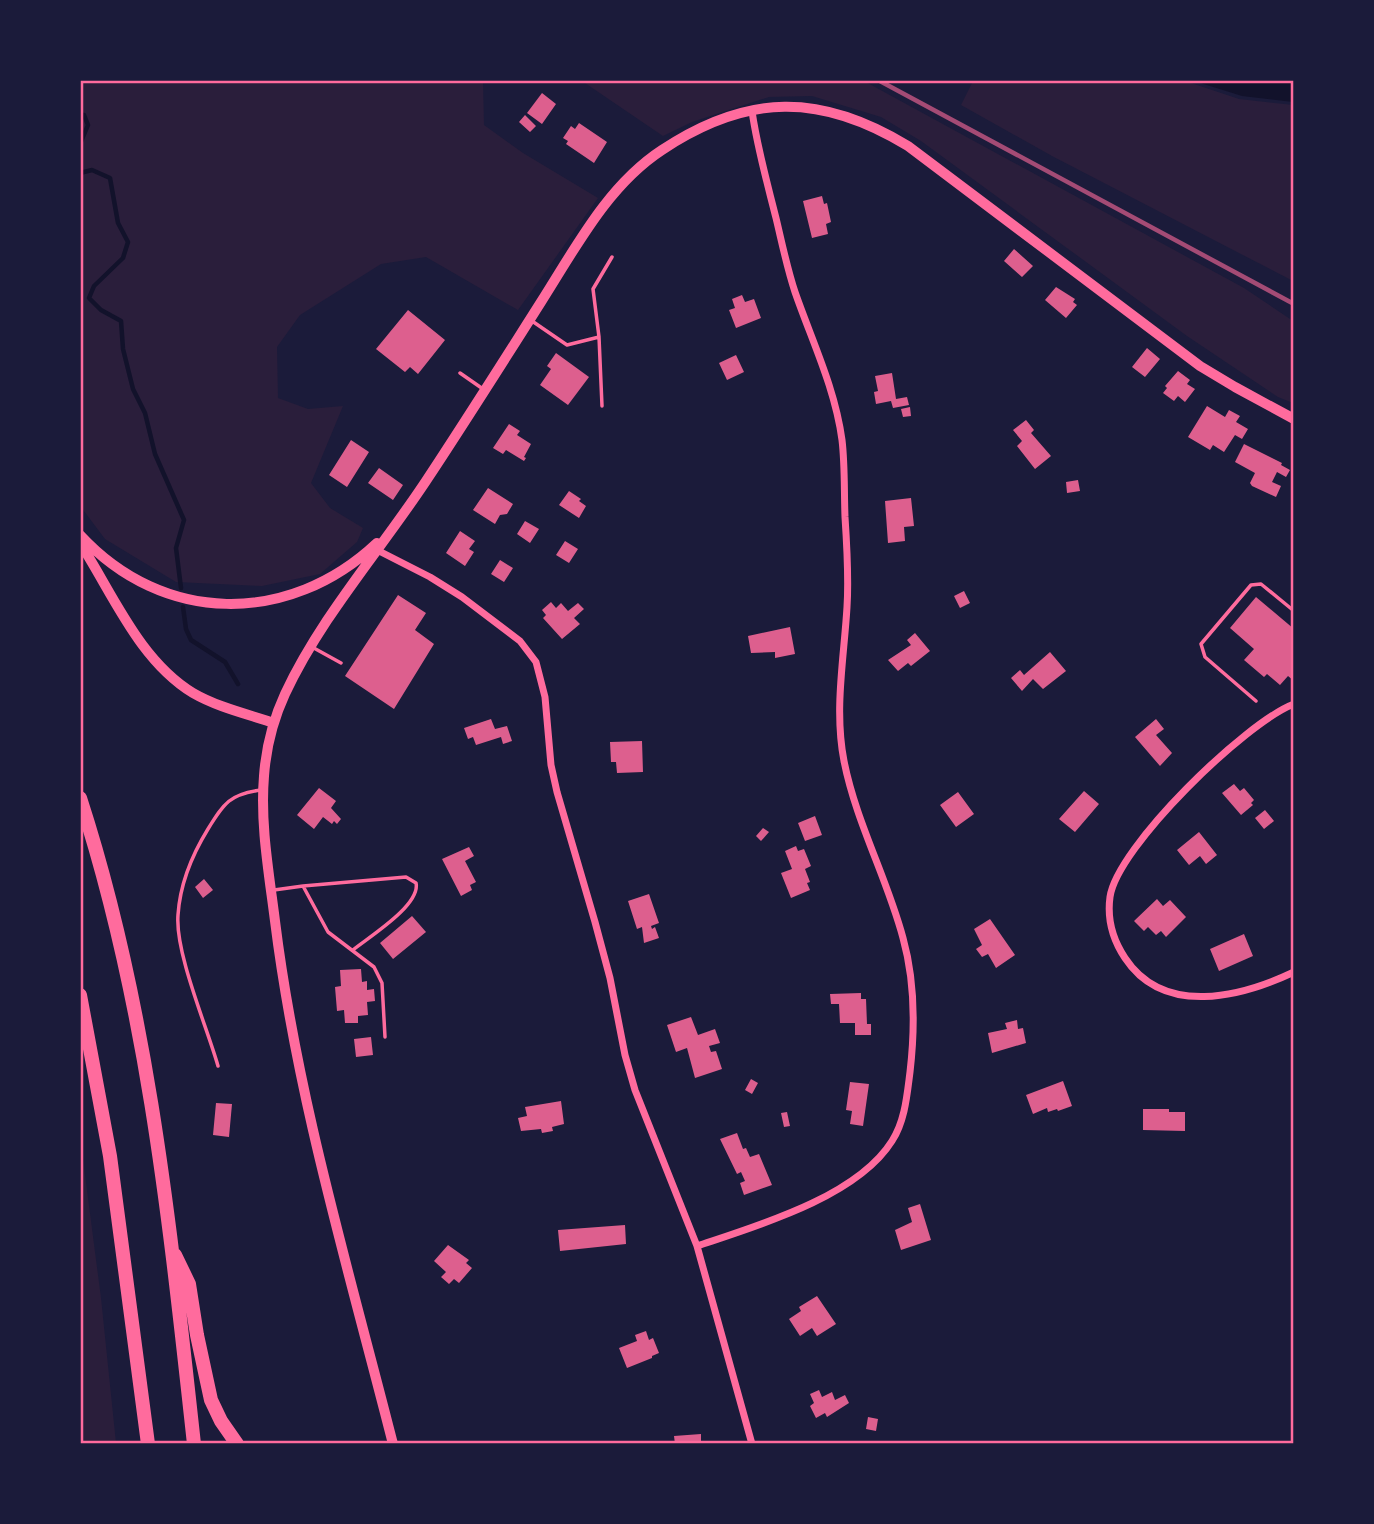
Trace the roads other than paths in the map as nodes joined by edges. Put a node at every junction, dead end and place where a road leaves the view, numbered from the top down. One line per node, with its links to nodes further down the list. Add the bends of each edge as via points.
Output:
1 (752, 111): 3 (main road, via 681,138 639,167 594,221); 8 (main road, via 821,108 886,133 1191,359); 29 (street, via 786,262 830,387 842,441 848,571 840,732 853,797 903,938 910,970 913,1038 901,1122 880,1156 808,1205)
2 (612, 257): 4 (lane, via 593,289)
3 (530, 320): 4 (lane, via 567,345); 6 (main road)
4 (599, 337): 7 (lane)
5 (460, 373): 6 (lane)
6 (485, 390): 9 (main road)
7 (602, 406)
8 (1293, 419)
9 (397, 524): 10 (main road, via 359,559 321,584 250,603 205,602 163,592 124,573); 12 (main road)
10 (80, 534)
11 (80, 543): 18 (main road, via 132,629 162,668 194,693)
12 (377, 550): 14 (main road); 29 (street, via 462,597 520,641 536,662 545,697 556,792 601,944 625,1055)
13 (1293, 611): 16 (lane, via 1261,584 1251,585 1201,644 1205,657)
14 (312, 646): 15 (lane); 18 (main road)
15 (341, 663)
16 (1256, 701)
17 (1293, 704): 24 (street, via 1248,734 1164,813 1114,881 1110,916 1112,935 1129,965 1175,994 1236,994)
18 (274, 723): 19 (main road)
19 (263, 789): 22 (main road); 27 (lane, via 241,792 220,810 195,850 177,917)
20 (80, 798): 28 (highway, via 131,987 152,1097)
21 (303, 886): 22 (lane); 23 (lane, via 328,932); 23 (lane, via 407,877 416,883 416,894 407,907)
22 (271, 890): 33 (main road, via 308,1109)
23 (353, 950): 26 (lane, via 374,967 382,983)
24 (1293, 972)
25 (80, 995): 30 (highway, via 112,1170)
26 (385, 1038)
27 (218, 1066)
28 (170, 1245): 31 (highway); 32 (highway, via 189,1284 211,1400)
29 (697, 1246): 34 (street)
30 (148, 1444)
31 (194, 1444)
32 (237, 1444)
33 (393, 1444)
34 (751, 1444)

